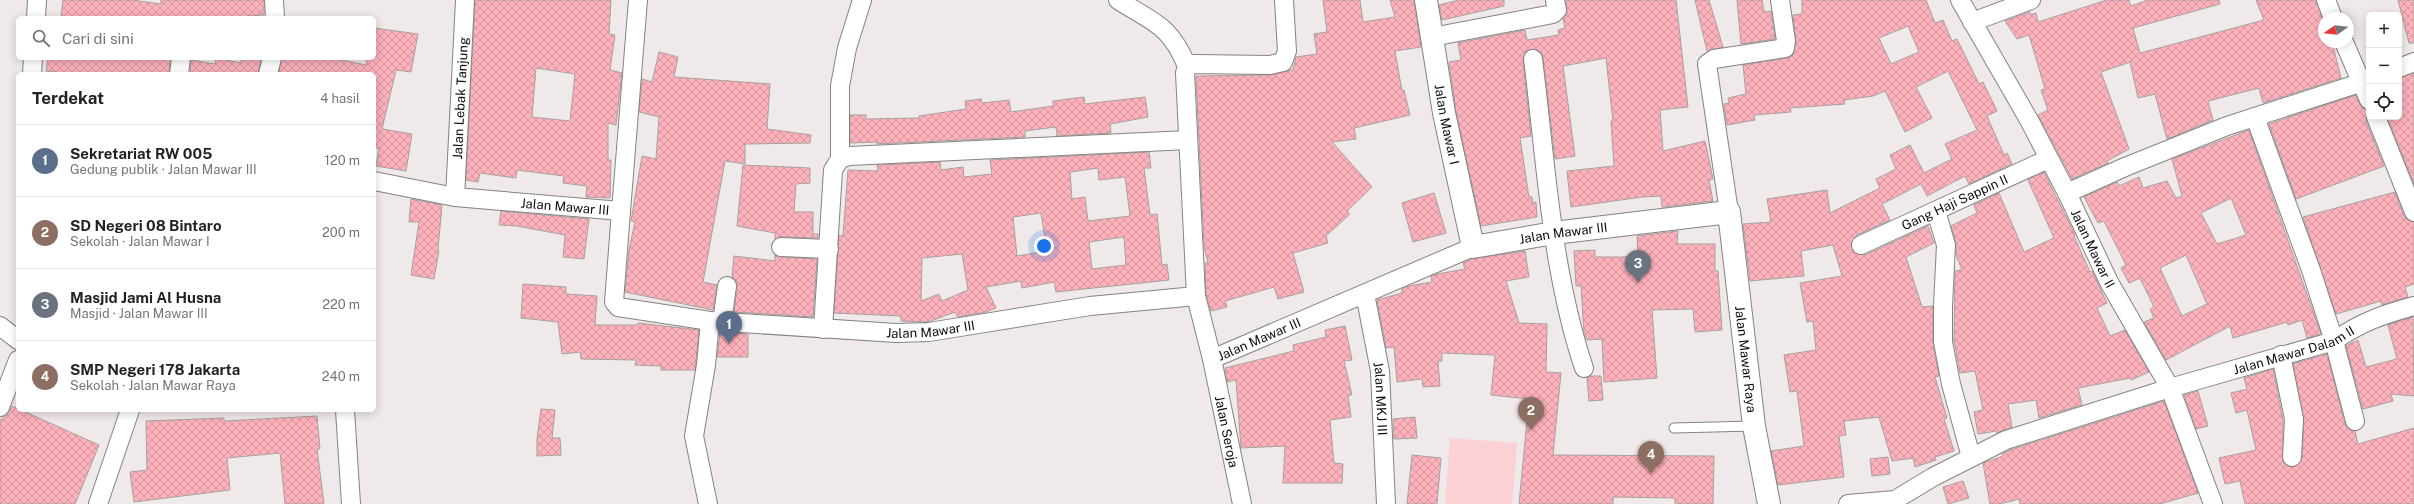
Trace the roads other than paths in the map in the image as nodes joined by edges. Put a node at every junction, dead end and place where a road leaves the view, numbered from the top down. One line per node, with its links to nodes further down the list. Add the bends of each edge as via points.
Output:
1 (37, 0): 15 (street)
2 (274, 0): 16 (street)
3 (465, 0): 38 (street, Jalan Lebak Tanjung)
4 (638, 0): 39 (street)
5 (862, 0): 34 (street, via 847,48 840,86)
6 (1118, 0): 25 (street, via 1166,30 1178,44)
7 (1284, 0): 25 (street, via 1287,51 1283,62 1270,65)
8 (1426, 0): 18 (street, Jalan Mawar I)
9 (1556, 0): 18 (street, via 1557,10 1553,14)
10 (1780, 0): 41 (street, via 1785,48 1714,59 1707,64)
11 (1960, 0): 17 (street, Jalan Mawar II)
12 (2031, 0): 17 (street)
13 (2326, 0): 14 (street)
14 (2331, 12)
15 (36, 16)
16 (275, 16)
17 (1972, 22): 35 (street, Jalan Mawar II)
18 (1432, 37): 46 (street, Jalan Mawar I, via 1444,113)
19 (2347, 48): 30 (street)
20 (1533, 59): 43 (street)
21 (33, 60): 27 (street)
22 (181, 60): 28 (street)
23 (272, 60): 29 (street)
24 (2414, 62): 26 (street)
25 (1188, 66): 33 (street, via 1185,73)
26 (2402, 67)
27 (32, 72)
28 (179, 72)
29 (268, 72)
30 (2365, 81): 31 (street)
31 (2255, 117): 37 (street, via 2125,167); 56 (street)
32 (2377, 120): 42 (street)
33 (1188, 140): 34 (street, via 849,156); 50 (street)
34 (840, 159): 47 (street, via 833,170)
35 (2048, 159): 37 (street, Jalan Mawar II); 40 (street, Gang Haji Sappin II)
36 (376, 181): 38 (street, Jalan Mawar III)
37 (2067, 193): 61 (street, Jalan Mawar II, via 2109,282)
38 (455, 197): 39 (street, Jalan Mawar III)
39 (621, 211): 52 (street, Jalan Mawar III, via 614,302 616,306)
40 (1936, 211): 44 (street, Gang Haji Sappin II); 68 (street, via 1946,245 1942,306 1943,342 1951,384)
41 (1729, 212): 43 (street, Jalan Mawar III); 66 (street, Jalan Mawar Raya)
42 (2414, 212)
43 (1554, 233): 46 (street, Jalan Mawar III); 60 (street, via 1572,329)
44 (1861, 245)
45 (781, 247): 47 (street)
46 (1473, 247): 49 (street, Jalan Mawar III)
47 (829, 249): 54 (street)
48 (727, 286): 52 (street)
49 (1365, 294): 58 (street, Jalan Mawar III); 75 (street, Jalan MKJ III, via 1380,371)
50 (1196, 296): 54 (street, Jalan Mawar III, via 1090,306 929,332); 58 (street, Jalan Mawar III)
51 (2414, 306): 56 (street, Jalan Mawar Dalam II, via 2372,318)
52 (716, 321): 54 (street, Jalan Mawar III); 73 (street, via 694,436)
53 (0, 326): 55 (street)
54 (823, 329)
55 (16, 338)
56 (2334, 341): 57 (street, Jalan Mawar Dalam II); 65 (street)
57 (2281, 355): 61 (street, Jalan Mawar Dalam II); 69 (street, via 2294,419)
58 (1212, 359): 74 (street, Jalan Seroja)
59 (16, 365): 62 (street)
60 (1584, 368)
61 (2170, 388): 68 (street, Jalan Mawar Dalam II, via 2006,440); 78 (street, Jalan Mawar II)
62 (0, 407)
63 (129, 412): 71 (street)
64 (345, 412): 72 (street)
65 (2355, 421)
66 (1754, 426): 67 (lane); 76 (street, Jalan Mawar Raya)
67 (1674, 428)
68 (1971, 457): 70 (street, Jalan Mawar Dalam II)
69 (2292, 457)
70 (1895, 502): 77 (street)
71 (99, 504)
72 (351, 504)
73 (708, 504)
74 (1242, 504)
75 (1386, 504)
76 (1769, 504)
77 (1848, 504)
78 (2213, 504)

